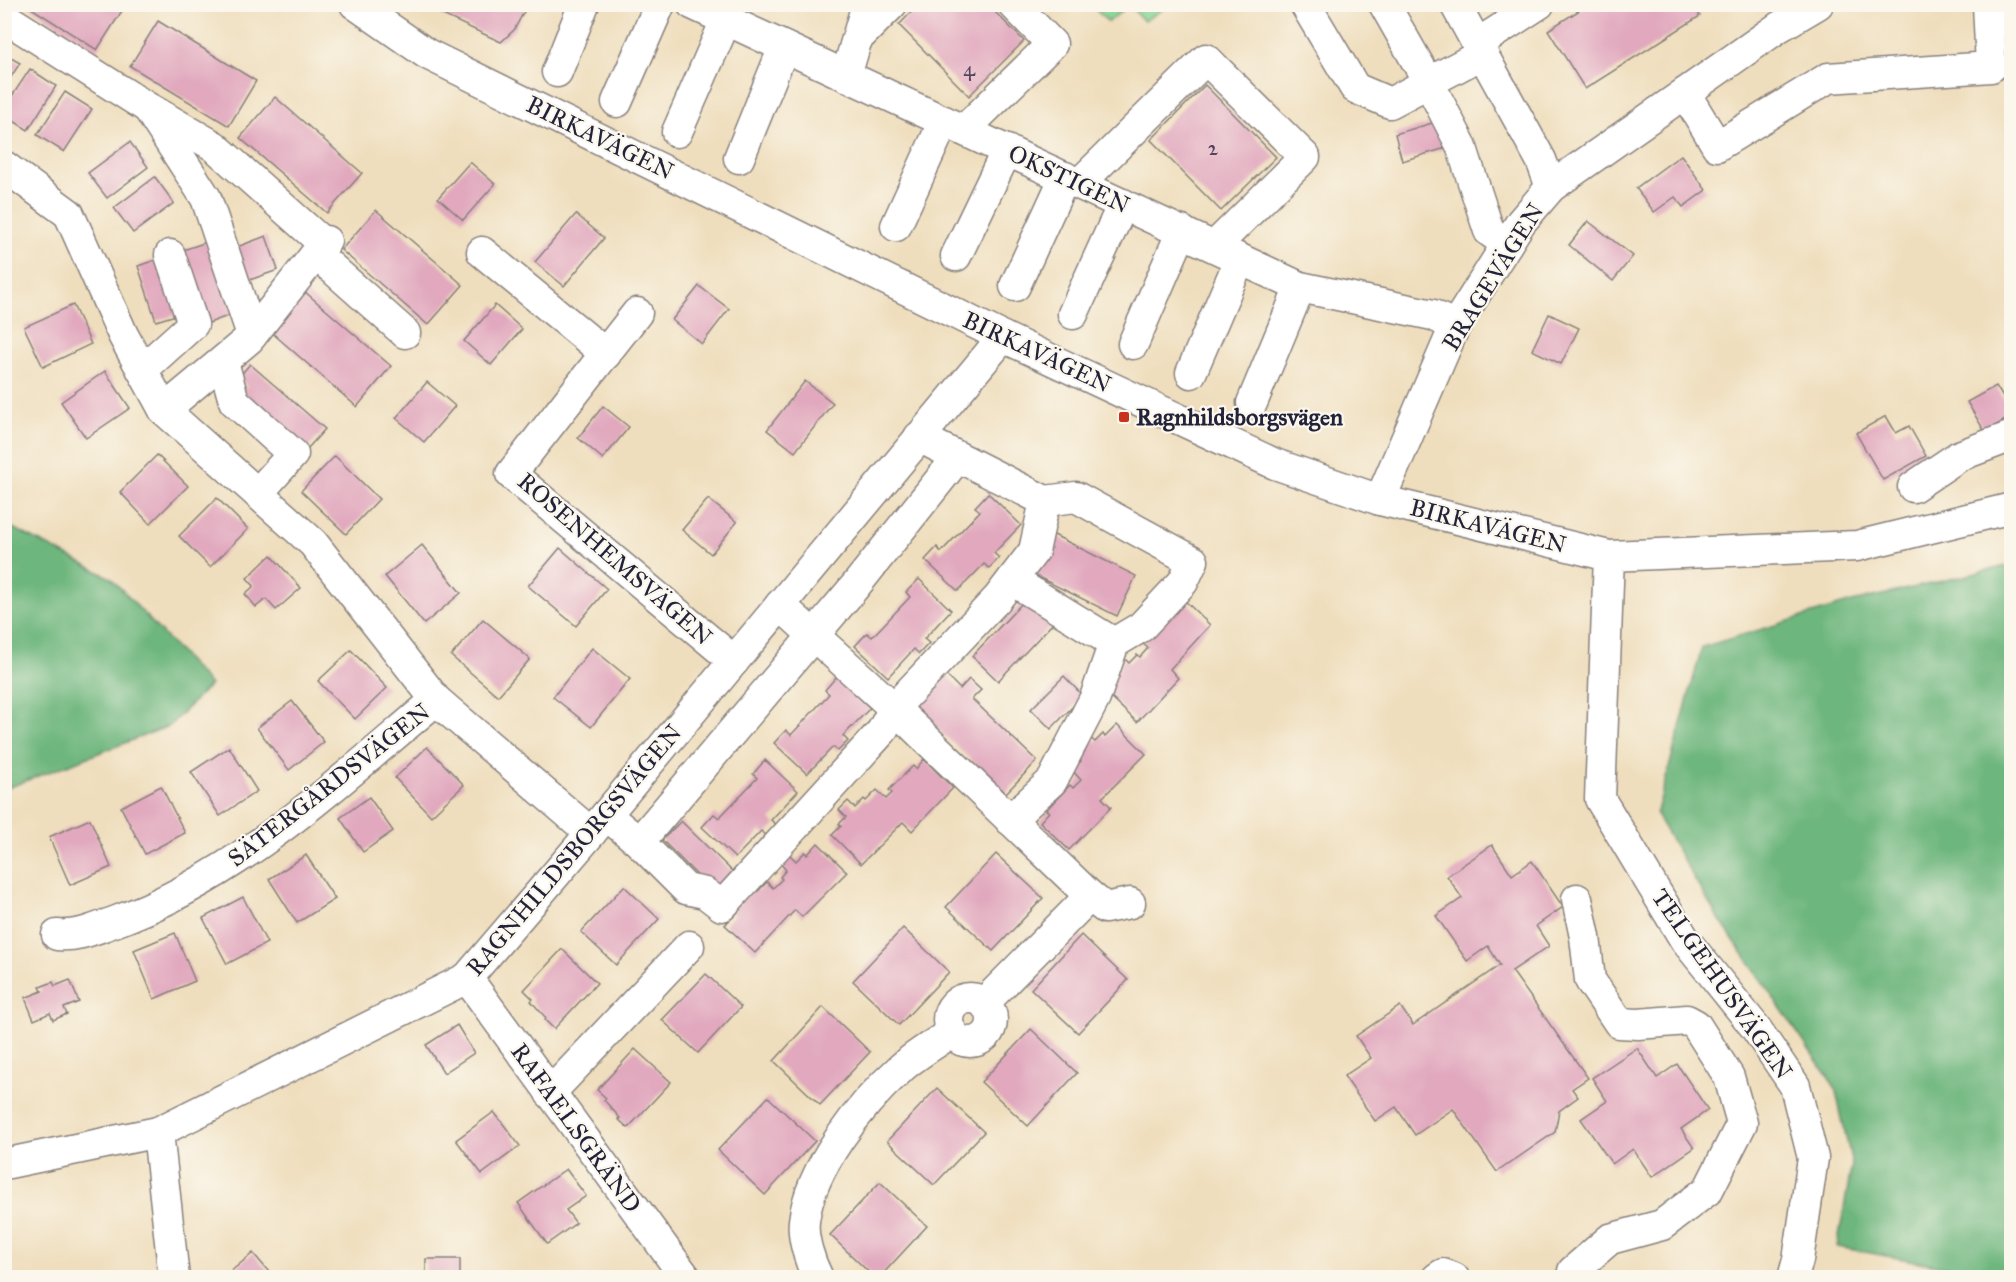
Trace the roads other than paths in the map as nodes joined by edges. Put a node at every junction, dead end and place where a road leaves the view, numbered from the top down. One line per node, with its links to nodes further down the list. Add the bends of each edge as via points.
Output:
1 (355, 4): 48 (street, BIRKAVÄGEN, via 427,54)
2 (584, 4): 19 (street)
3 (660, 4): 23 (street)
4 (692, 4): 15 (street, OKSTIGEN)
5 (867, 4): 16 (street)
6 (892, 4): 16 (street)
7 (1012, 4): 25 (street, via 1052,44)
8 (1305, 4): 21 (street, via 1355,88 1390,104)
9 (1384, 4): 21 (street)
10 (1455, 4): 18 (street)
11 (1539, 4): 18 (street)
12 (1818, 4): 22 (street, BRAGEVÄGEN)
13 (1988, 4): 22 (street, via 1991,67 1828,78 1717,146)
14 (4, 17): 24 (street)
15 (726, 20): 17 (street, OKSTIGEN); 26 (street)
16 (858, 38): 20 (street)
17 (784, 47): 20 (street, OKSTIGEN); 28 (street)
18 (1479, 49): 21 (street); 31 (street, via 1541,160)
19 (557, 72)
20 (846, 76): 25 (street, OKSTIGEN)
21 (1429, 83): 35 (street, via 1461,145 1489,231)
22 (1685, 93): 31 (street, BRAGEVÄGEN)
23 (617, 102)
24 (148, 108): 36 (street, via 214,147); 47 (street, via 206,198)
25 (954, 126): 27 (street, OKSTIGEN); 33 (street)
26 (677, 132)
27 (1007, 150): 30 (street, OKSTIGEN); 40 (street)
28 (739, 158)
29 (4, 166): 52 (street, via 69,214)
30 (1072, 180): 32 (street, OKSTIGEN); 38 (street, via 1206,59 1305,157); 41 (street)
31 (1551, 187): 35 (street, BRAGEVÄGEN)
32 (1123, 204): 34 (street, OKSTIGEN); 44 (street)
33 (896, 226)
34 (1182, 231): 38 (street, OKSTIGEN); 49 (street)
35 (1507, 244): 45 (street, BRAGEVÄGEN)
36 (322, 246): 46 (street); 47 (street)
37 (482, 252): 50 (street)
38 (1227, 253): 42 (street, OKSTIGEN); 53 (street)
39 (170, 255): 52 (street, via 193,324)
40 (957, 256)
41 (1015, 286)
42 (1300, 287): 45 (street, OKSTIGEN, via 1433,315); 54 (street)
43 (638, 313): 50 (street, ROSENHEMSVÄGEN)
44 (1073, 314)
45 (1455, 326): 61 (street, BRAGEVÄGEN)
46 (405, 333)
47 (252, 335): 51 (street)
48 (1003, 337): 57 (street, RAGNHILDSBORGSVÄGEN); 61 (street, BIRKAVÄGEN, via 1275,464)
49 (1133, 344)
50 (606, 354): 69 (street, ROSENHEMSVÄGEN, via 511,474)
51 (223, 362): 55 (street); 60 (street, via 234,401 293,454)
52 (142, 370): 55 (street)
53 (1191, 373)
54 (1252, 403)
55 (164, 411): 60 (street)
56 (2012, 436): 59 (street, via 1959,456)
57 (920, 437): 58 (street); 66 (street, RAGNHILDSBORGSVÄGEN)
58 (958, 457): 62 (street); 67 (street)
59 (1913, 487)
60 (258, 494): 70 (street, via 313,543)
61 (1380, 500): 64 (street, BIRKAVÄGEN)
62 (1045, 501): 65 (street, via 1034,551); 68 (street, via 1076,497 1193,561 1183,582 1141,627)
63 (2012, 508): 64 (street, BIRKAVÄGEN, via 1857,546)
64 (1609, 556): 90 (street, TELGEHUSVÄGEN, via 1600,799 1685,940 1755,1027 1795,1086 1813,1158)
65 (1012, 580): 68 (street); 71 (street)
66 (780, 605): 67 (street); 69 (street, RAGNHILDSBORGSVÄGEN)
67 (814, 636): 71 (street); 74 (street)
68 (1114, 643): 72 (street, via 1095,698 1052,781)
69 (734, 661): 73 (street, RAGNHILDSBORGSVÄGEN)
70 (436, 700): 73 (street); 78 (street, SÄTERGÅRDSVÄGEN, via 234,862 148,910 72,936)
71 (894, 708): 72 (street); 74 (street, via 882,731 722,906 705,893 686,890)
72 (1010, 819): 75 (street)
73 (598, 824): 74 (street); 80 (street, RAGNHILDSBORGSVÄGEN)
74 (639, 842)
75 (1090, 896): 77 (street, via 1105,908); 87 (street, via 984,1003 970,997 953,1004 947,1020 952,1032 900,1068 851,1121 812,1185 803,1222 809,1258)
76 (1577, 898): 84 (street, via 1590,980 1619,1023 1687,1020 1696,1025 1729,1077 1742,1123 1708,1190 1662,1225 1610,1239)
77 (1130, 903)
78 (57, 935)
79 (689, 946): 81 (street)
80 (467, 978): 81 (street, RAFAELSGRÄND); 82 (street, RAGNHILDSBORGSVÄGEN)
81 (550, 1093): 86 (street, RAFAELSGRÄND)
82 (158, 1132): 83 (street, RAGNHILDSBORGSVÄGEN); 85 (street)
83 (4, 1164)
84 (1573, 1271)
85 (174, 1278)
86 (686, 1278)
87 (818, 1278)
88 (1437, 1278): 89 (street, via 1443,1274)
89 (1454, 1278)
90 (1793, 1278)

